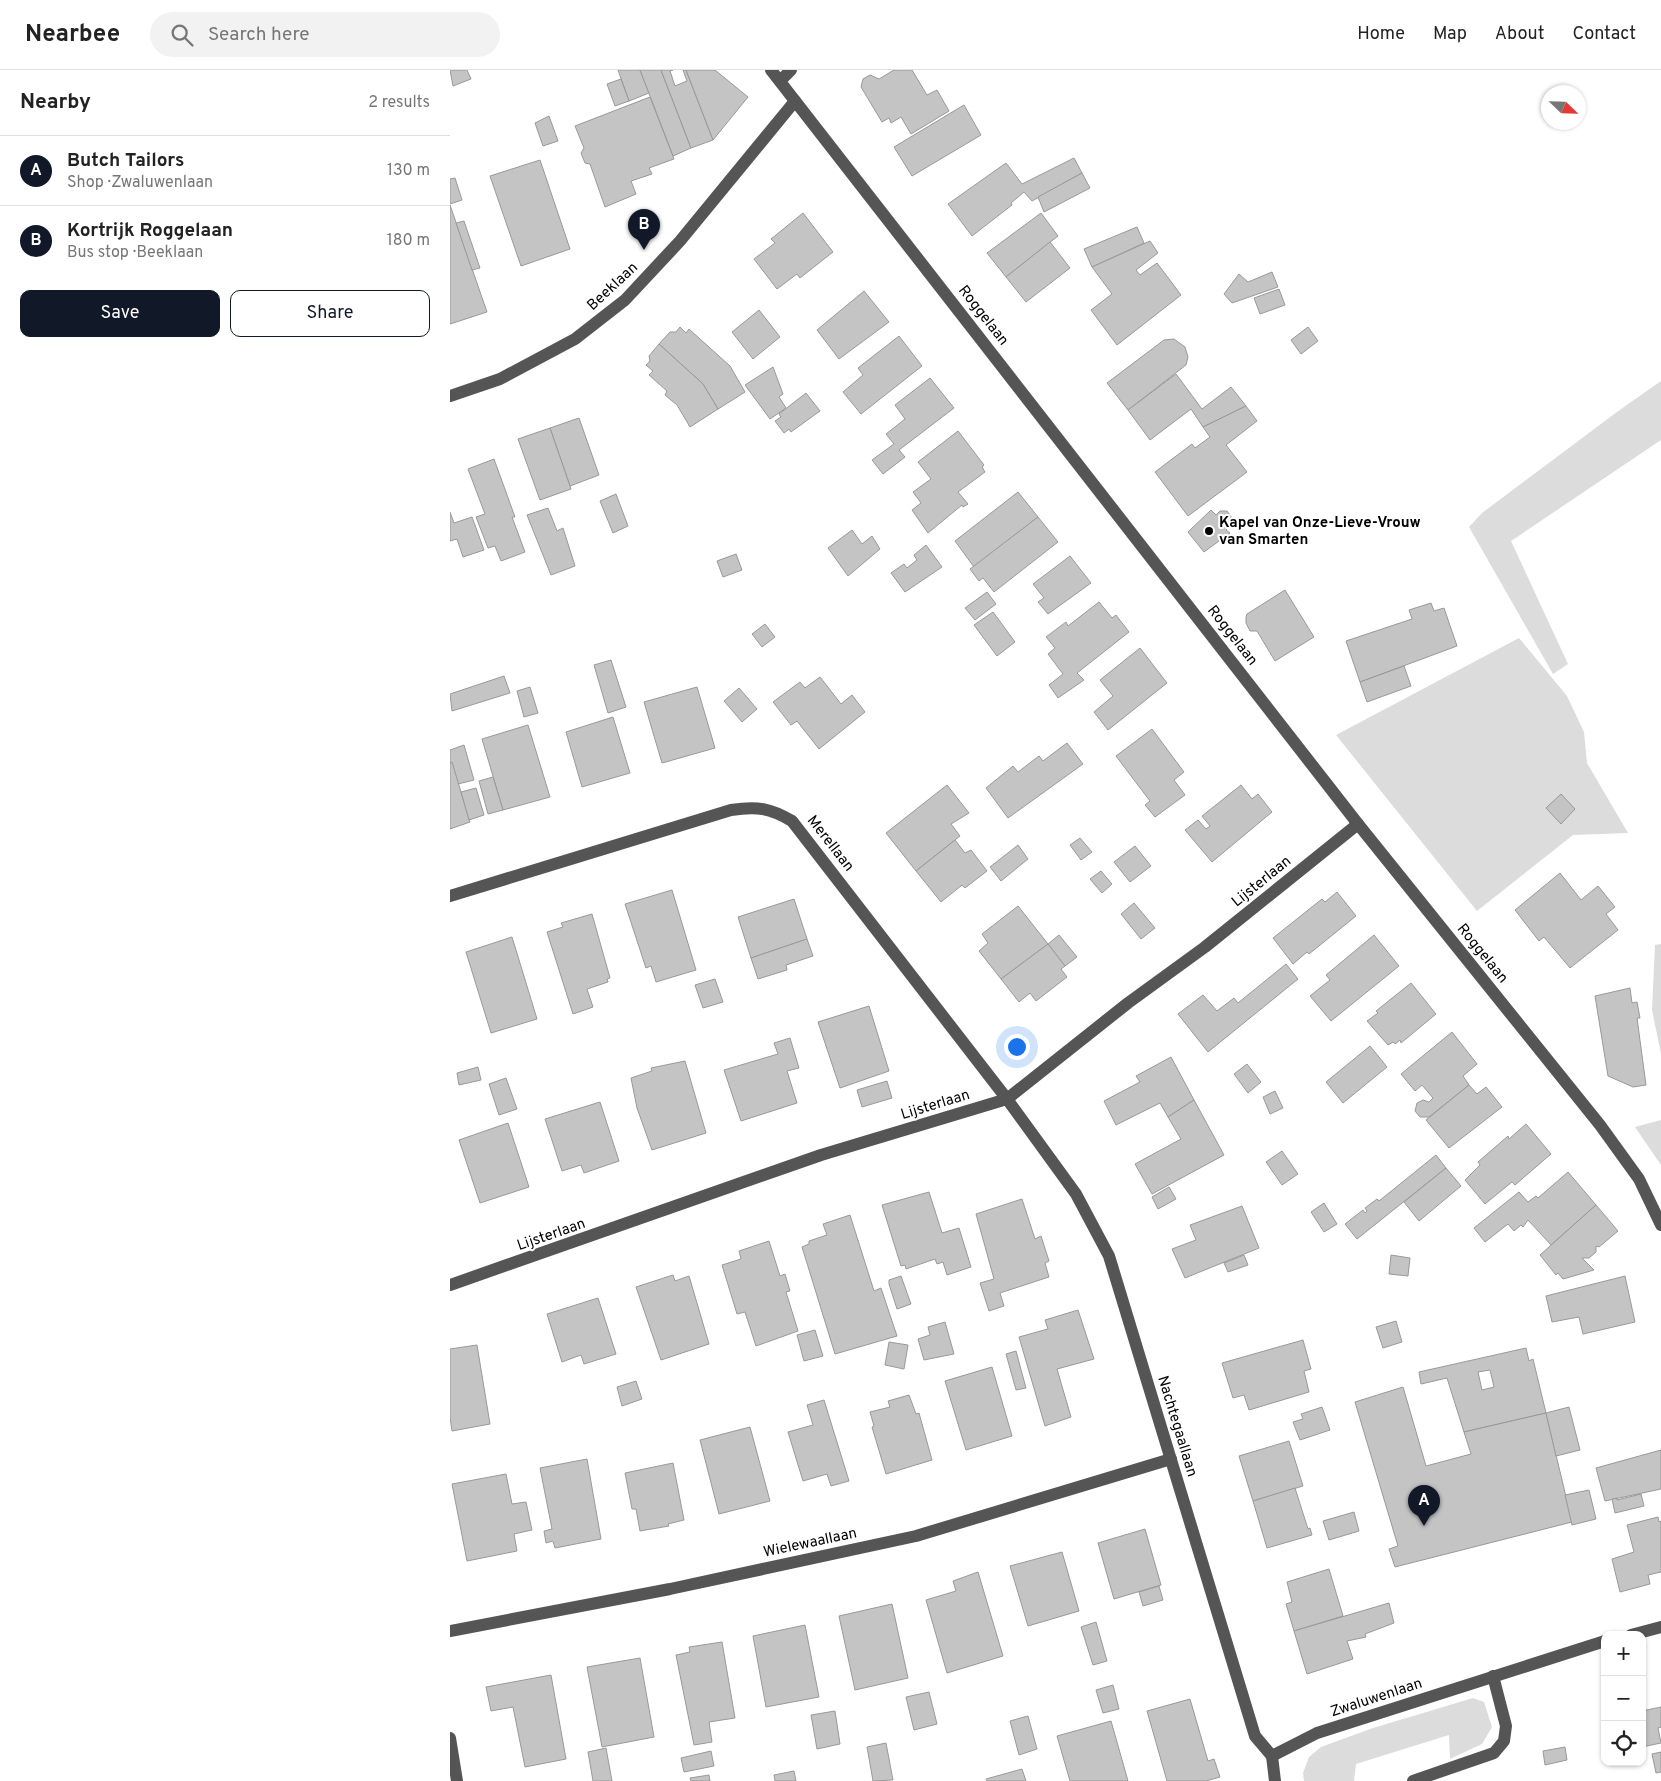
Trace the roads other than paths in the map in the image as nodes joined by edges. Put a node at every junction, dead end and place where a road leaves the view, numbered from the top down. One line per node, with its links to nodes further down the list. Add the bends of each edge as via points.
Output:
1 (771, 70): 3 (street, Roggelaan)
2 (791, 70): 3 (street)
3 (780, 81): 4 (street, Roggelaan)
4 (795, 101): 5 (street, Beeklaan, via 680,241 625,300 575,339 500,379); 6 (street, Roggelaan)
5 (450, 396)
6 (1358, 824): 8 (street, Lijsterlaan); 9 (street, Roggelaan, via 1600,1125 1639,1179)
7 (450, 896): 8 (street, Merellaan, via 731,810 753,806 776,811 792,820)
8 (1007, 1099): 10 (street, Lijsterlaan, via 821,1155); 11 (street, Nachtegaallaan, via 1076,1194 1109,1256)
9 (1661, 1225)
10 (450, 1285)
11 (1171, 1459): 13 (street, Wielewaallaan, via 916,1536 670,1589); 18 (street, Nachtegaallaan, via 1255,1736)
12 (1661, 1627): 14 (street)
13 (450, 1631)
14 (1646, 1631)
15 (1601, 1642): 16 (street, Zwaluwenlaan)
16 (1493, 1676): 18 (street, Zwaluwenlaan, via 1317,1733); 21 (street, via 1506,1726 1504,1741 1494,1753)
17 (450, 1738): 19 (street)
18 (1272, 1756): 20 (street)
19 (457, 1781)
20 (1275, 1781)
21 (1413, 1781)

